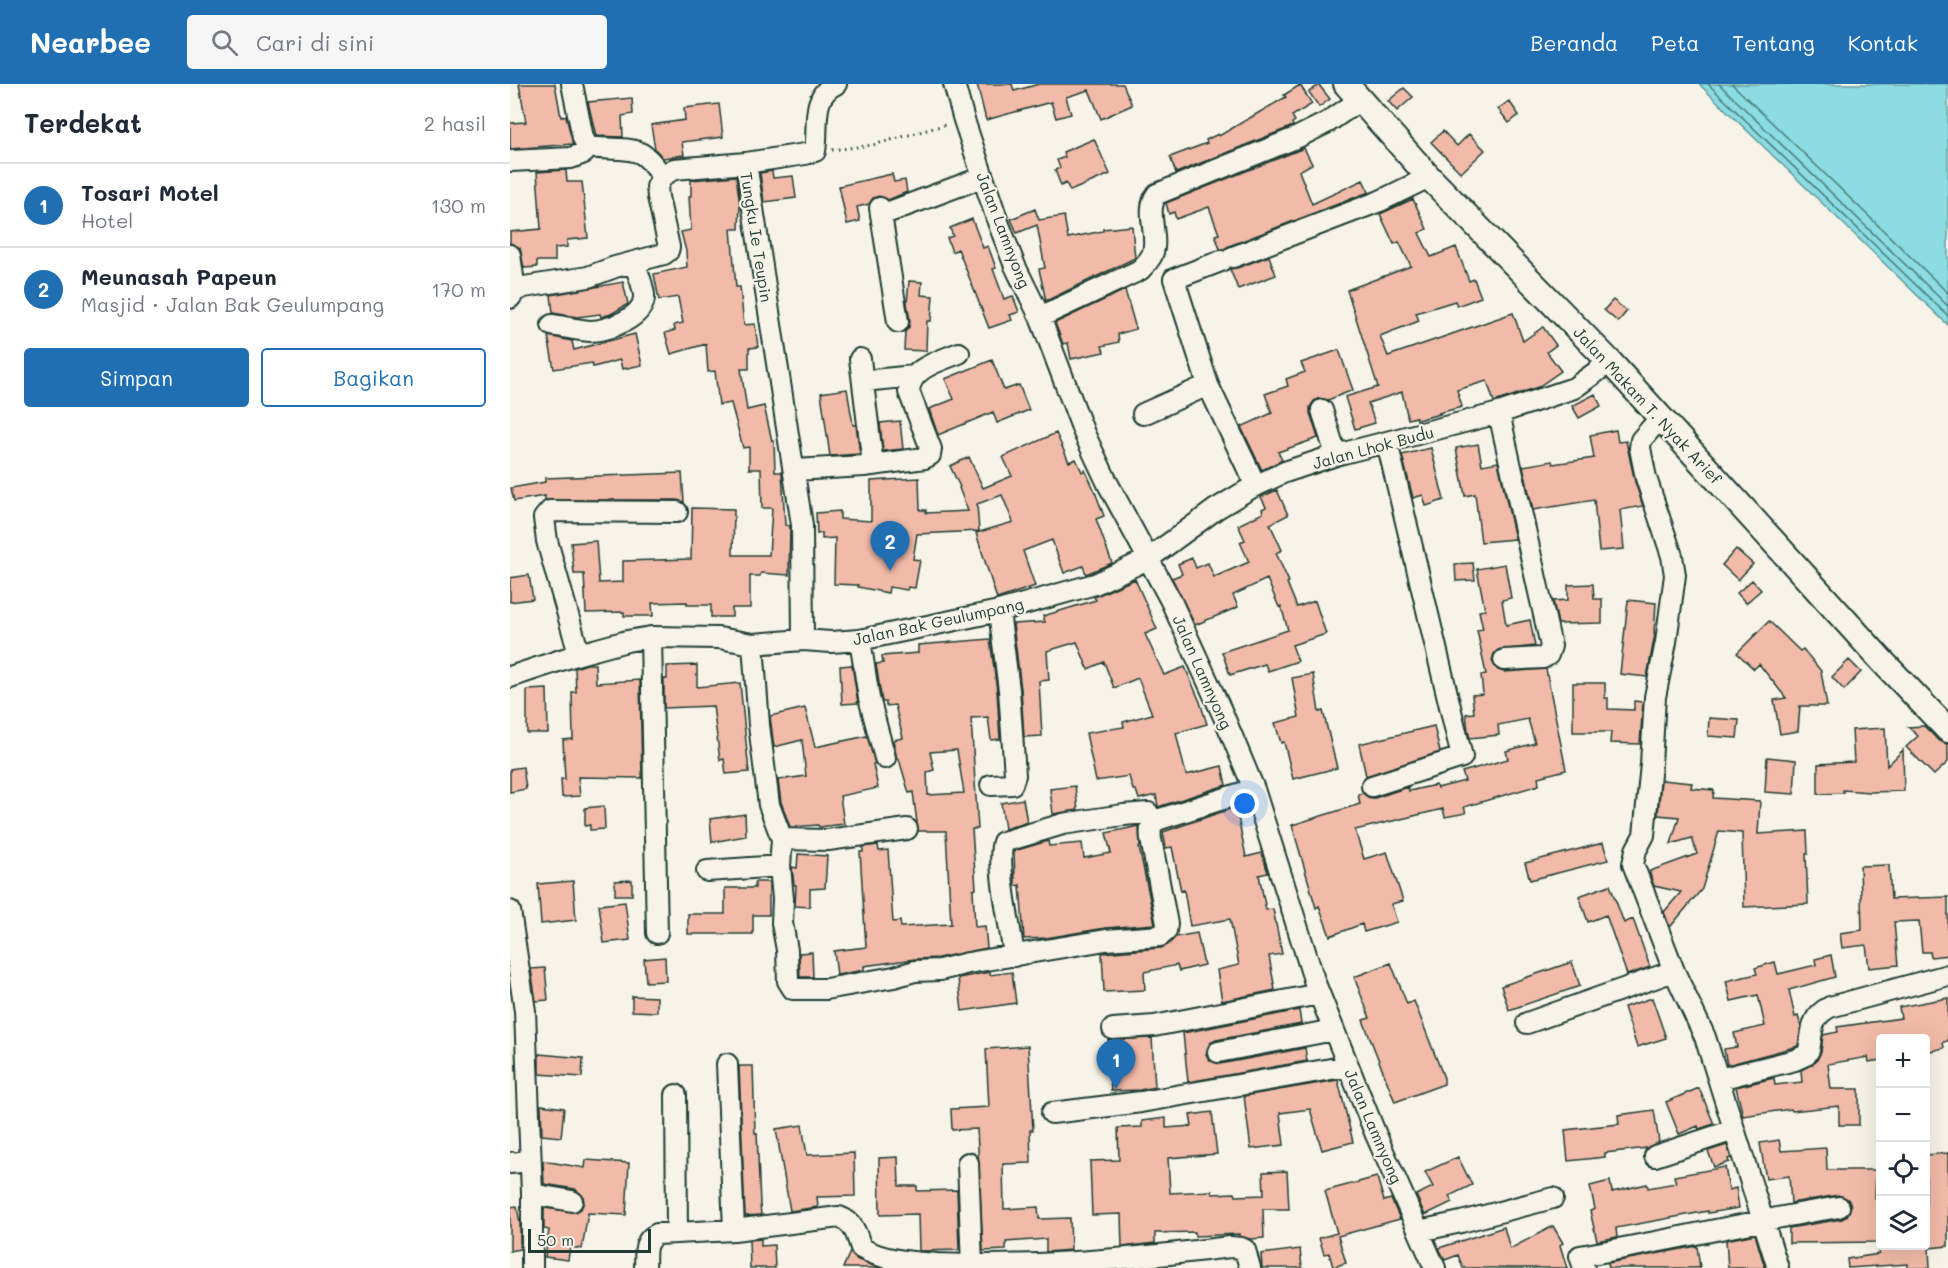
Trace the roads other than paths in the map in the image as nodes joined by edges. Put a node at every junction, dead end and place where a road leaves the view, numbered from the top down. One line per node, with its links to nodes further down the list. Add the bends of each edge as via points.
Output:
1 (572, 84): 5 (street)
2 (836, 84): 7 (street, via 823,92 818,102 815,151)
3 (954, 84): 9 (street, Jalan Lamnyong)
4 (1353, 92): 10 (street, Jalan Makam T. Nyak Arief); 14 (street, via 1328,122 1162,190 1153,198 1153,250 1147,263 1140,270)
5 (588, 147): 6 (street, via 572,158); 8 (street, via 642,154)
6 (511, 161)
7 (746, 163): 8 (street, Tungku Ie Teupin, via 674,169); 30 (street, Tungku Ie Teupin)
8 (662, 176): 12 (street, via 657,187 669,250)
9 (983, 177): 14 (street, Jalan Lamnyong, via 1015,266); 15 (street, via 881,211)
10 (1429, 177): 19 (street, Jalan Makam T. Nyak Arief); 22 (street, via 1380,201 1174,279)
11 (510, 255): 13 (street)
12 (634, 263): 13 (street, via 588,277 524,287); 16 (street, via 645,296 643,306 634,315 623,323 593,331)
13 (513, 295)
14 (1040, 317): 33 (street, Jalan Lamnyong, via 1093,454)
15 (898, 322)
16 (552, 325)
17 (959, 353): 20 (street)
18 (860, 359): 21 (street)
19 (1611, 362): 24 (street, Jalan Lhok Budu, via 1574,388); 26 (street, Jalan Makam T. Nyak Arief)
20 (914, 376): 21 (street); 29 (street, via 909,392 930,455)
21 (863, 381): 29 (street)
22 (1208, 385): 25 (street); 31 (street)
23 (1322, 410): 28 (street)
24 (1499, 413): 27 (street, Jalan Lhok Budu); 40 (street, via 1551,646 1548,656 1543,658)
25 (1143, 414)
26 (1661, 417): 42 (street, Jalan Makam T. Nyak Arief); 55 (street, via 1641,440 1640,448 1676,575 1655,698 1644,835 1633,864)
27 (1387, 442): 28 (street, Jalan Lhok Budu); 45 (street, via 1462,757)
28 (1336, 454): 31 (street, Jalan Lhok Budu)
29 (873, 465): 30 (street)
30 (795, 470): 36 (street, Tungku Ie Teupin, via 802,525)
31 (1256, 486): 33 (street, Jalan Lhok Budu, via 1216,509)
32 (677, 512): 39 (street, via 550,511 544,518)
33 (1148, 559): 34 (street, Jalan Bak Geulumpang, via 1095,584); 46 (street, Jalan Lamnyong, via 1171,601)
34 (999, 611): 37 (street, Jalan Bak Geulumpang); 44 (street, via 1015,775 1012,784)
35 (651, 637): 38 (street, Jalan Bak Geulumpang, via 719,638); 39 (street, Jalan Bak Geulumpang); 53 (street)
36 (803, 640): 37 (street, Jalan Bak Geulumpang); 38 (street, Jalan Bak Geulumpang)
37 (860, 640): 43 (street, via 869,698)
38 (753, 644): 49 (street, via 769,805)
39 (579, 654): 41 (street, Jalan Bak Geulumpang)
40 (1504, 660)
41 (510, 677)
42 (1948, 730)
43 (885, 758)
44 (991, 785)
45 (1372, 786)
46 (1254, 789): 47 (street); 57 (street, Jalan Lamnyong)
47 (1153, 824): 54 (street, via 1151,839 1167,924 1164,934); 54 (street, via 1148,813 1123,815 1063,824 1003,842 1002,865)
48 (908, 830): 49 (street, via 828,840)
49 (782, 839): 50 (street)
50 (780, 866): 51 (street); 54 (street, via 788,981 793,989 826,989)
51 (707, 871)
52 (510, 911): 69 (street, via 525,1011)
53 (657, 933)
54 (1014, 956)
55 (1674, 971): 58 (street); 64 (street, via 1705,1037)
56 (1948, 975): 64 (street, via 1830,1007 1815,1017 1806,1054 1796,1060)
57 (1319, 994): 59 (street, via 1154,1026); 60 (street, Jalan Lamnyong)
58 (1527, 1023)
59 (1113, 1029)
60 (1334, 1030): 61 (street); 63 (street, Jalan Lamnyong)
61 (1218, 1052)
62 (727, 1064): 77 (street)
63 (1348, 1066): 66 (street); 78 (street, Jalan Lamnyong)
64 (1719, 1079): 67 (street)
65 (676, 1095): 79 (street)
66 (1053, 1113)
67 (1734, 1130): 68 (street); 76 (street)
68 (1655, 1156)
69 (530, 1161): 70 (street); 72 (street)
70 (510, 1163)
71 (968, 1163): 80 (street)
72 (532, 1194): 74 (street); 82 (street)
73 (1553, 1198): 78 (street)
74 (572, 1201)
75 (1839, 1207): 76 (street)
76 (1763, 1220): 86 (street, via 1580,1256); 87 (street)
77 (734, 1230): 79 (street); 80 (street, via 839,1217 851,1223 861,1248 881,1257)
78 (1419, 1231): 85 (street, Jalan Lamnyong)
79 (676, 1232): 83 (street, via 650,1237)
80 (972, 1266): 81 (street)
81 (1040, 1267): 84 (street, via 1230,1247 1245,1250)
82 (532, 1268)
83 (645, 1268)
84 (1251, 1268)
85 (1435, 1268)
86 (1584, 1268)
87 (1778, 1268)

